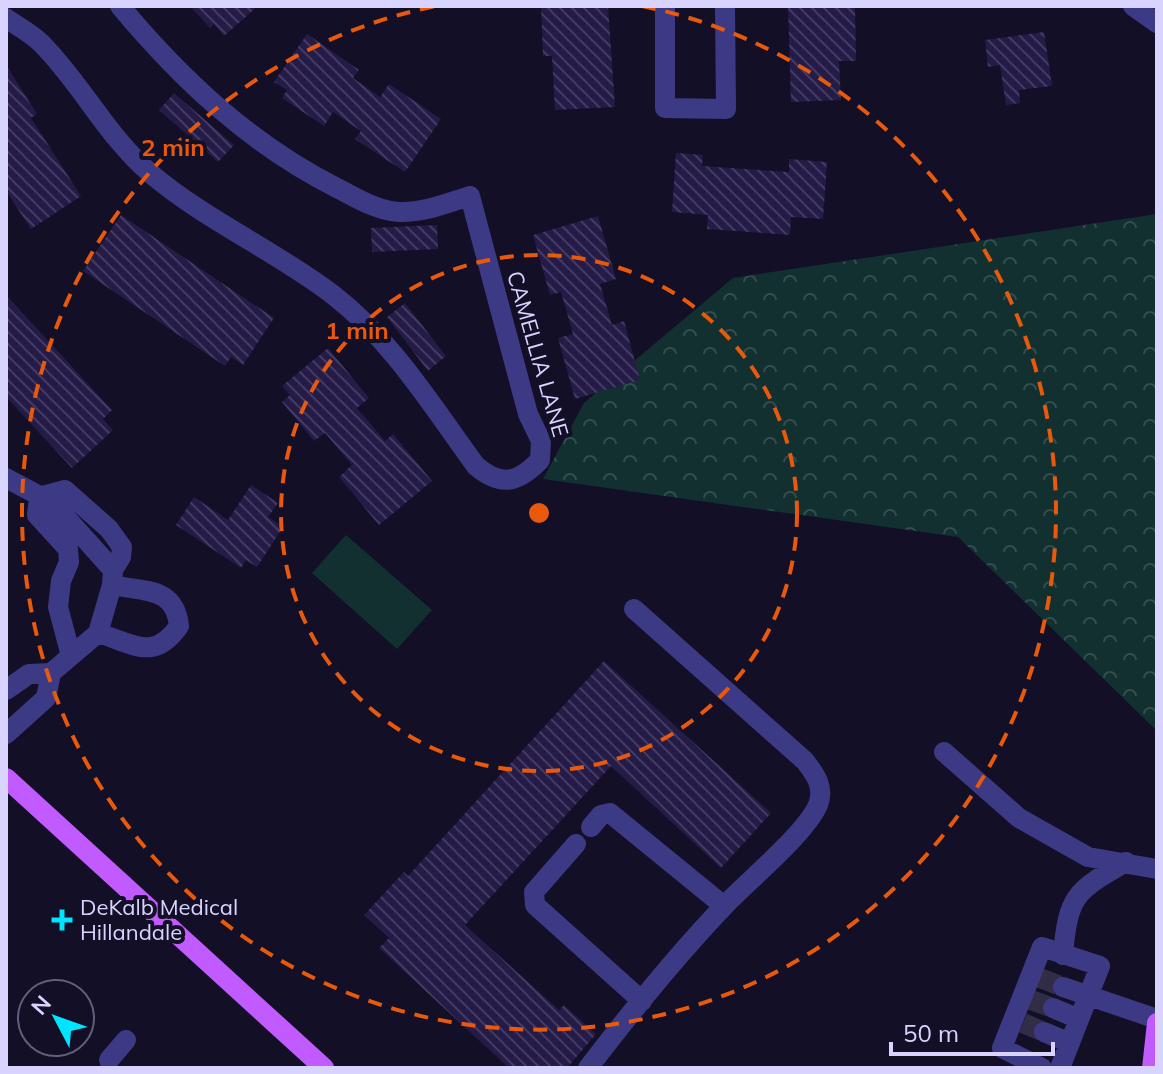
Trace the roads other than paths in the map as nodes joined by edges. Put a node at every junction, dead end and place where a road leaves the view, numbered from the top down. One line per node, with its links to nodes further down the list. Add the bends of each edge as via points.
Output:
1 (120, 6): 5 (street, CAMELLIA LANE, via 188,84 278,156 325,182 397,212 418,212 470,196 528,414 541,441 540,460 529,472 511,480 491,479 476,466 371,330 332,294 150,174 111,136 39,41)
2 (665, 6): 3 (street, via 665,108 726,109)
3 (725, 6)
4 (1133, 6): 6 (street)
5 (6, 18)
6 (1157, 23)
7 (6, 478): 8 (street)
8 (39, 497): 9 (street, via 65,490); 10 (street, via 53,503)
9 (100, 520): 10 (street); 11 (street, via 122,547)
10 (76, 542): 11 (street); 14 (street, via 61,581 58,607)
11 (112, 577): 13 (street); 13 (street, via 169,597 177,607 179,626 167,644 152,649)
12 (634, 609): 24 (street, via 817,777 820,797 811,815)
13 (98, 633): 14 (street)
14 (71, 656): 15 (street)
15 (51, 673): 16 (street, via 29,674); 17 (street, via 46,698)
16 (6, 690)
17 (6, 734)
18 (944, 752): 22 (street, via 1019,818 1088,857)
19 (6, 778): 36 (main road)
20 (591, 827): 24 (street, via 610,813)
21 (576, 844): 28 (street, via 534,892 535,905)
22 (1126, 862): 23 (street); 25 (street, via 1090,882 1067,911)
23 (1157, 869)
24 (724, 906): 28 (street)
25 (1063, 955): 27 (street, via 1100,966); 38 (street, via 1042,947 1018,1021 1002,1048)
26 (1063, 987): 27 (street)
27 (1088, 995): 30 (street); 31 (street)
28 (642, 1001): 37 (street)
29 (1053, 1008): 30 (street)
30 (1079, 1019): 34 (street)
31 (1157, 1021): 40 (main road)
32 (1044, 1032): 34 (street)
33 (126, 1040): 35 (street)
34 (1070, 1043): 39 (street)
35 (109, 1060)
36 (324, 1068)
37 (588, 1068)
38 (1042, 1068)
39 (1060, 1068)
40 (1152, 1068)

